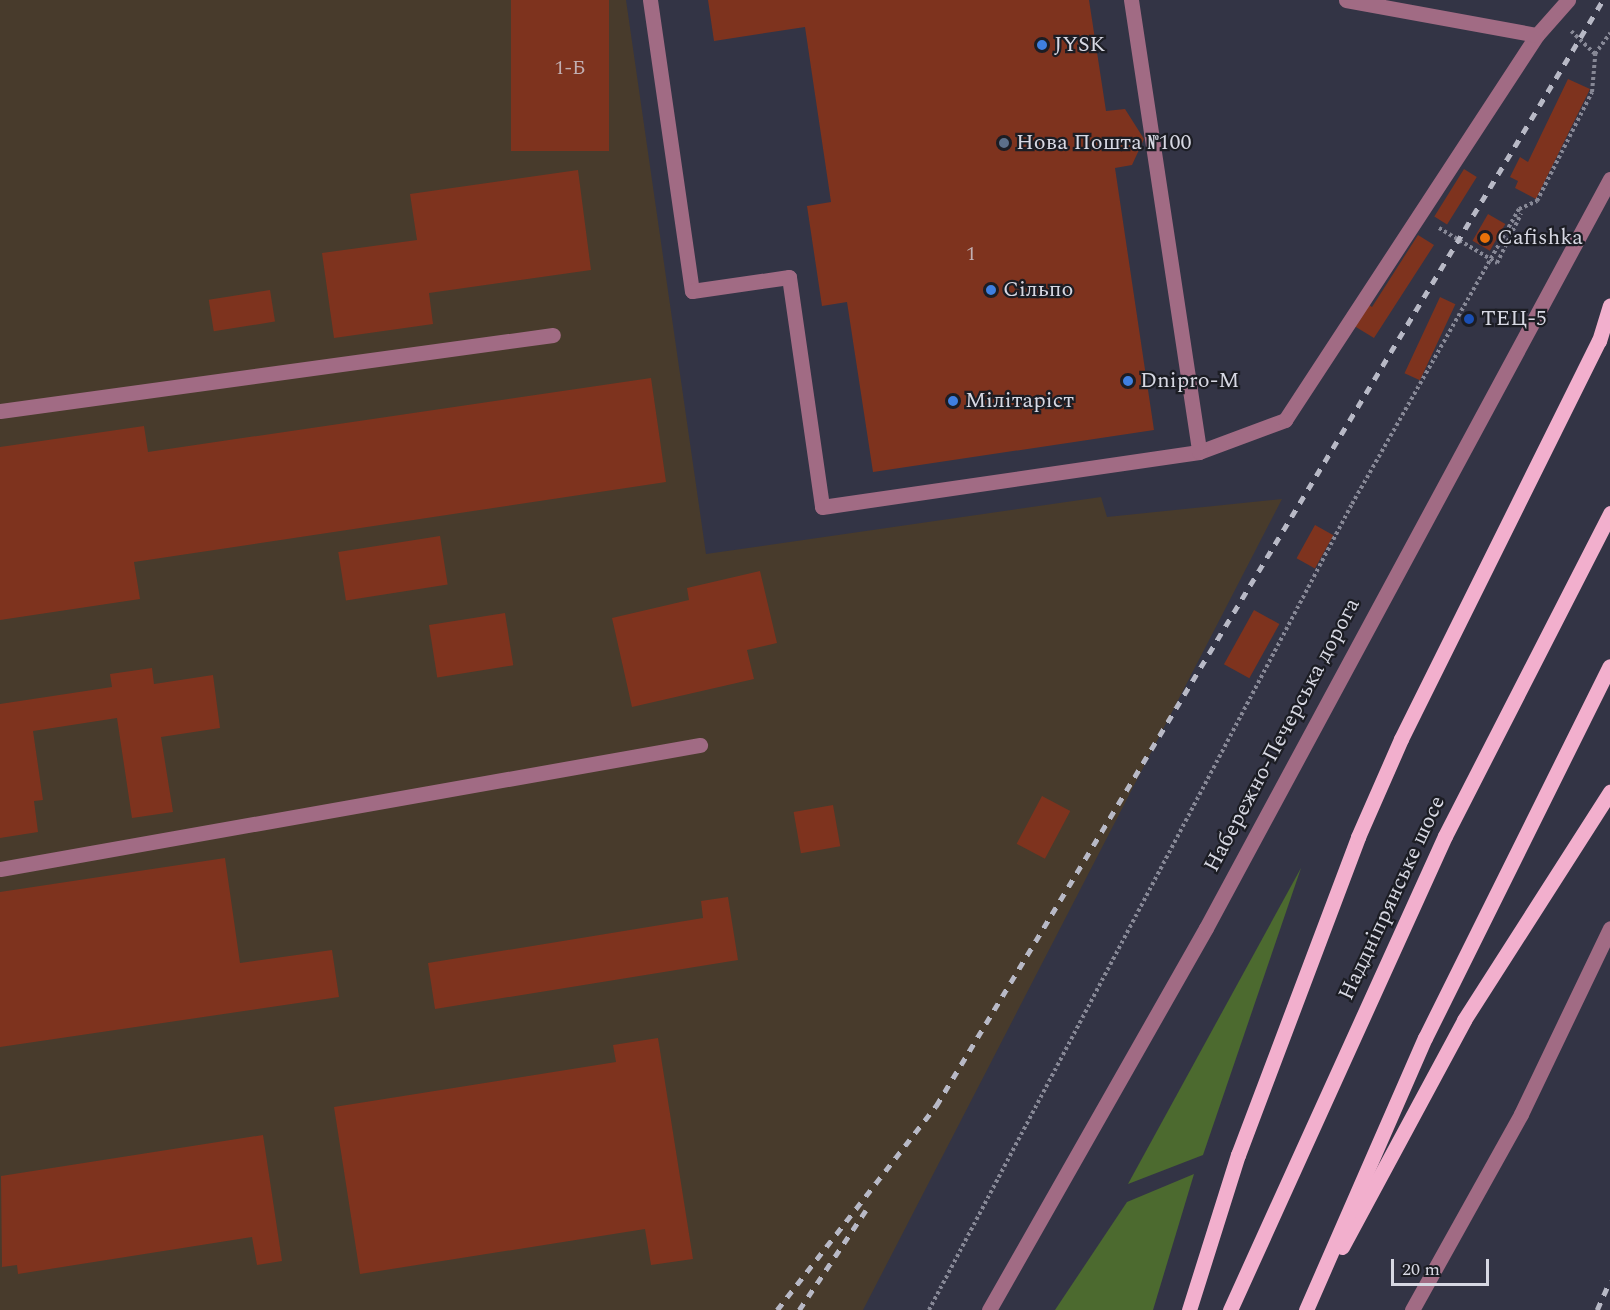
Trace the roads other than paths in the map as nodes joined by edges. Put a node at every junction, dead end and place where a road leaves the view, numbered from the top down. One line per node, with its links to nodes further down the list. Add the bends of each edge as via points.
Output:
1 (650, 0): 10 (street, via 692,291 789,277 822,507)
2 (1131, 0): 10 (street)
3 (1346, 0): 5 (street)
4 (1568, 0): 5 (street)
5 (1537, 35): 10 (street, via 1285,420)
6 (1610, 179): 18 (street, Набережно-Печерська дорога, via 1206,928)
7 (1610, 306): 19 (main road, via 1599,340 1401,739 1358,837 1238,1155)
8 (553, 335): 9 (street)
9 (0, 411)
10 (1199, 452)
11 (1610, 513): 20 (main road, Наддніпрянське шосе, via 1445,836)
12 (1610, 666): 21 (main road, via 1425,1038)
13 (700, 745): 15 (street)
14 (1610, 792): 21 (main road, via 1464,1020)
15 (0, 869)
16 (1610, 928): 17 (street)
17 (1604, 947): 22 (street, via 1521,1114)
18 (988, 1310)
19 (1189, 1310)
20 (1230, 1310)
21 (1307, 1310)
22 (1412, 1310)

